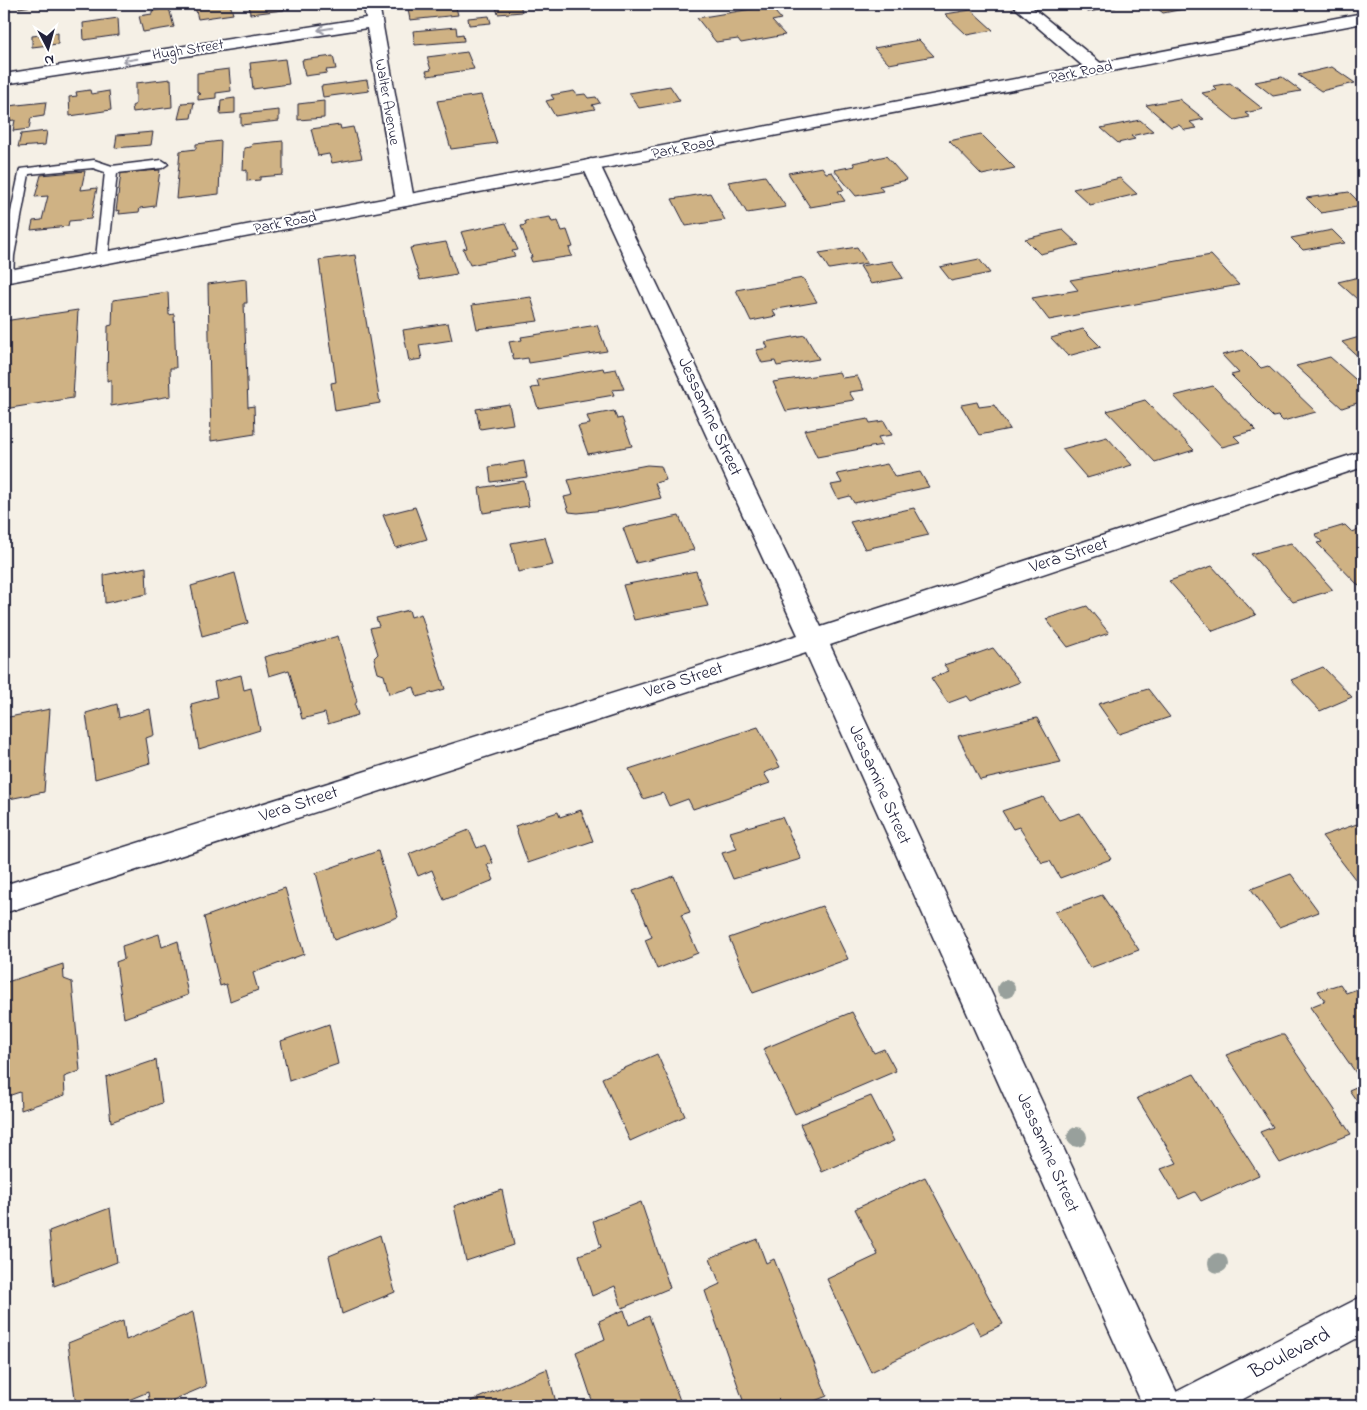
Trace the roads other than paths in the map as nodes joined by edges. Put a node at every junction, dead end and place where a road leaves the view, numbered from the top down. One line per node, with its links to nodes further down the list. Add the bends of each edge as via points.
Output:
1 (371, 4): 4 (street, Walter Avenue)
2 (1019, 4): 5 (street)
3 (1363, 18): 5 (street, Park Road)
4 (373, 22): 6 (street, Hugh Street, one-way to 6); 10 (street, Walter Avenue)
5 (1097, 69): 8 (street, Park Road)
6 (4, 79)
7 (162, 164): 9 (lane)
8 (591, 166): 10 (street, Park Road); 14 (street, Jessamine Street)
9 (112, 170): 11 (lane); 12 (lane, via 94,164 24,171)
10 (405, 200): 11 (street, Park Road)
11 (102, 258): 12 (street, Park Road)
12 (5, 277)
13 (1363, 459): 14 (street, Vera Street)
14 (814, 640): 15 (street, Vera Street); 17 (street, Jessamine Street)
15 (4, 899)
16 (1363, 1315): 18 (street, Boulevard)
17 (1163, 1406)
18 (1190, 1406)

